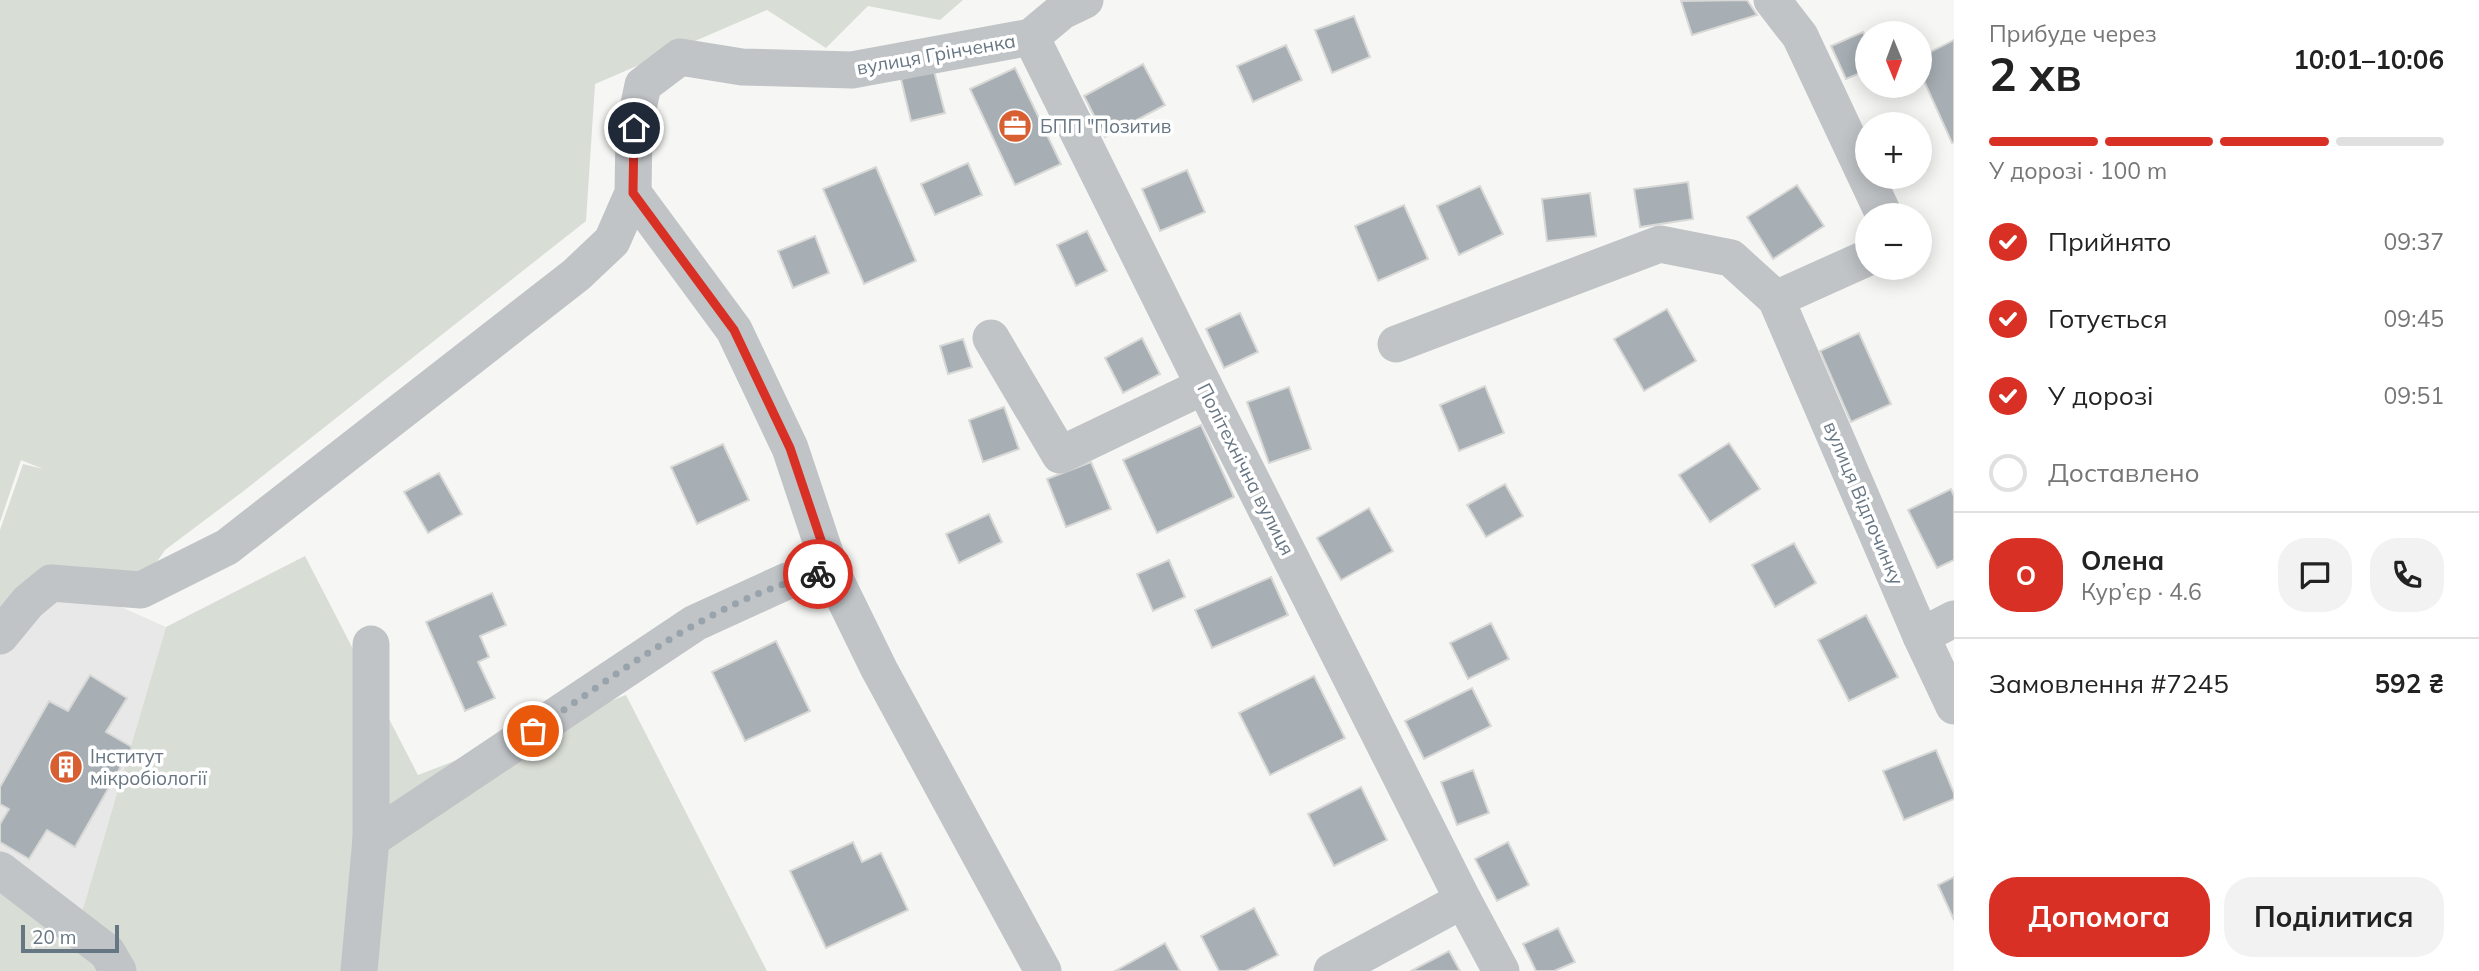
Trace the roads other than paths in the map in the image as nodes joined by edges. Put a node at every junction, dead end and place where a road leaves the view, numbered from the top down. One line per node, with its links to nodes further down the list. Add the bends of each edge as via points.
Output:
1 (1085, 0): 3 (street, вулиця Грінченка, via 1062,11)
2 (1772, 0): 5 (street, via 1800,36)
3 (1031, 37): 4 (street, вулиця Грінченка, via 852,70 742,67 680,57 643,85 634,128); 10 (street, Політехнічна вулиця)
4 (633, 193): 11 (street, via 734,330 790,448); 13 (street, via 612,241 576,275 227,547 141,590 51,583)
5 (1878, 203)
6 (1855, 263): 7 (street)
7 (1776, 299): 9 (street, вулиця Відпочинку, via 1731,258 1660,244); 14 (street, вулиця Відпочинку)
8 (991, 338): 10 (street, via 1060,455)
9 (1396, 344)
10 (1204, 386): 19 (street, Політехнічна вулиця)
11 (831, 570): 17 (street, via 787,581 695,623); 22 (street, via 879,669)
12 (1954, 619): 14 (street)
13 (0, 636)
14 (1921, 636): 16 (street, вулиця Відпочинку)
15 (371, 644): 17 (street)
16 (1954, 706)
17 (371, 839): 21 (street)
18 (0, 870): 20 (street, via 107,951)
19 (1463, 900): 23 (street); 24 (street, Політехнічна вулиця)
20 (118, 971)
21 (359, 971)
22 (1043, 971)
23 (1332, 971)
24 (1501, 971)

